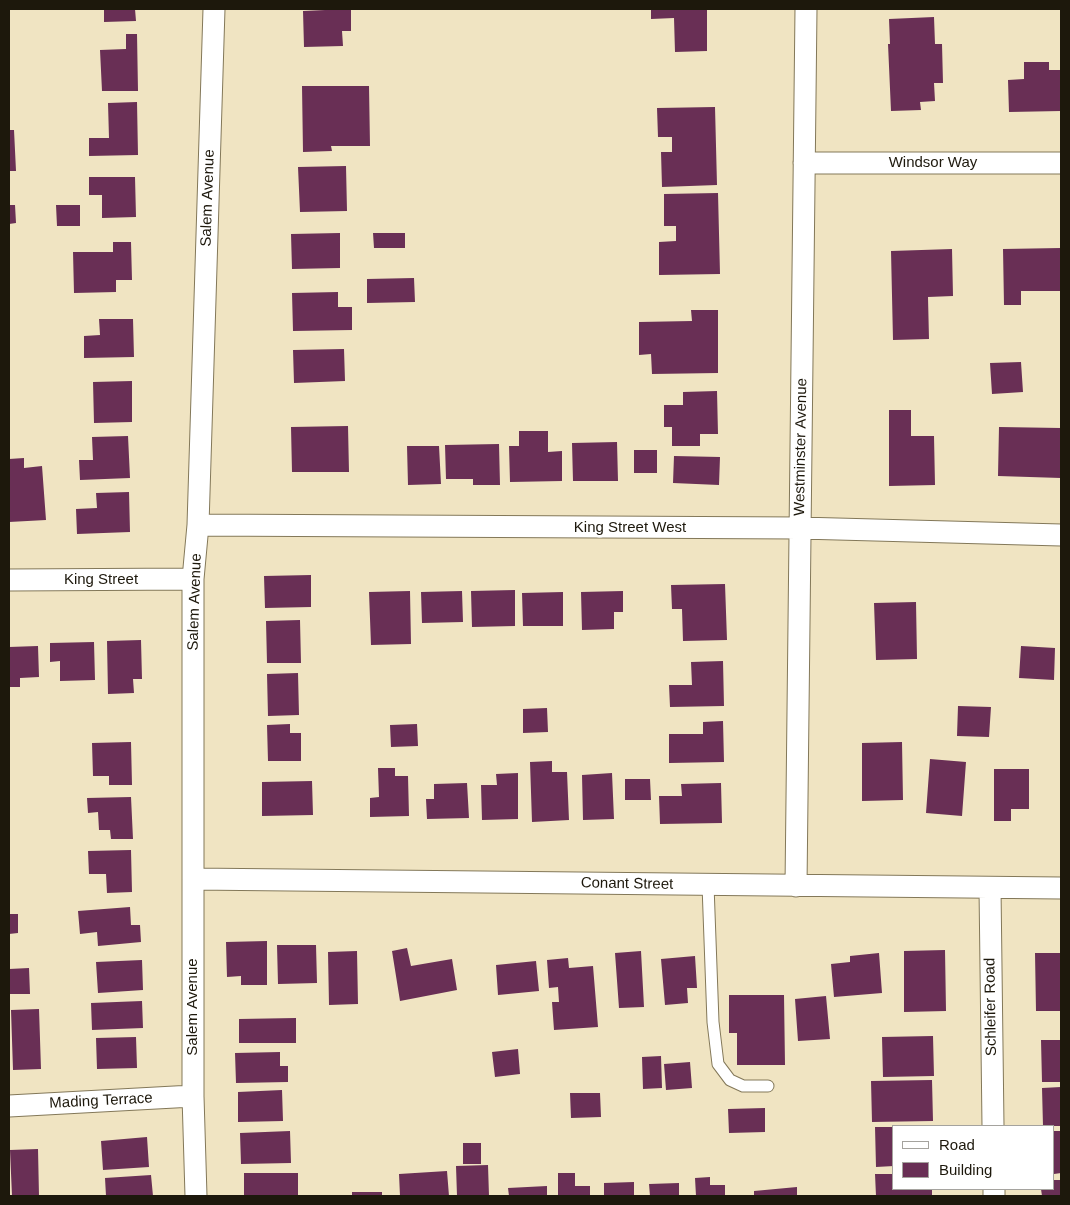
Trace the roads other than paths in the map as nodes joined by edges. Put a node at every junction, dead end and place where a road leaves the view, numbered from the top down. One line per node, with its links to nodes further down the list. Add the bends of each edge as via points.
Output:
1 (214, 9): 5 (street, Salem Avenue)
2 (806, 9): 3 (street, Westminster Avenue)
3 (804, 163): 4 (street, Windsor Way); 6 (street, Westminster Avenue)
4 (1061, 163)
5 (198, 525): 6 (street, King Street West); 8 (street, Salem Avenue)
6 (800, 528): 7 (street, King Street West); 12 (street, Westminster Avenue)
7 (1061, 534)
8 (193, 579): 9 (street, King Street); 10 (street, Salem Avenue)
9 (9, 580)
10 (193, 879): 11 (street, Conant Street); 16 (street, Salem Avenue)
11 (708, 885): 12 (street, Conant Street); 15 (lane, via 713,1022 718,1064 730,1080 744,1086)
12 (796, 886): 13 (street, Conant Street)
13 (990, 888): 14 (street, Conant Street); 18 (street, Schleifer Road)
14 (1061, 888)
15 (768, 1086)
16 (193, 1096): 17 (street, Mading Terrace); 19 (street, Salem Avenue)
17 (9, 1106)
18 (993, 1125)
19 (196, 1196)

